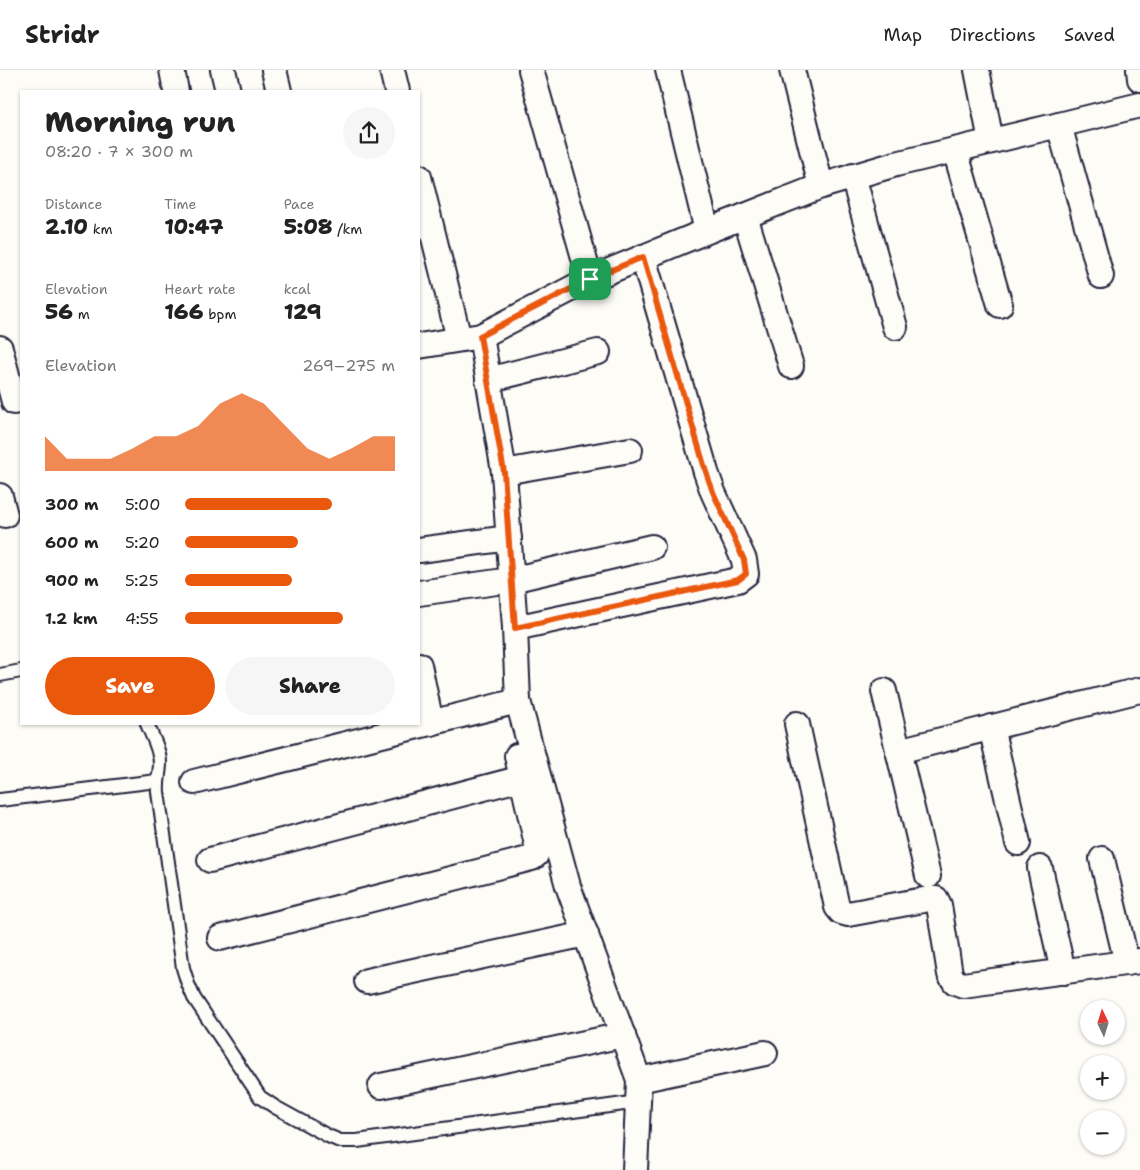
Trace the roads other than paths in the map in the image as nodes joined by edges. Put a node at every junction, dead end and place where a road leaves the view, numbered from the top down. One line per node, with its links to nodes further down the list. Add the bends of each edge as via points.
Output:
1 (172, 70): 11 (street)
2 (223, 70): 12 (street)
3 (274, 70): 13 (street)
4 (392, 70): 14 (street)
5 (531, 70): 26 (street)
6 (668, 70): 23 (street)
7 (792, 70): 21 (street)
8 (977, 70): 17 (street)
9 (1139, 70): 10 (street)
10 (1140, 80)
11 (176, 90)
12 (228, 90)
13 (279, 90)
14 (397, 90)
15 (1140, 105): 16 (street)
16 (1059, 126): 17 (street); 25 (street)
17 (991, 141): 18 (street)
18 (955, 150): 19 (street); 27 (street)
19 (853, 176): 21 (street); 28 (street)
20 (420, 180): 29 (street)
21 (821, 186): 22 (street)
22 (745, 216): 23 (street); 33 (street)
23 (707, 231): 24 (street)
24 (643, 257): 26 (street); 43 (street, via 706,472 744,560 746,574 738,580)
25 (1101, 276)
26 (590, 279): 29 (street)
27 (1000, 305)
28 (895, 327)
29 (470, 337): 30 (street); 34 (street)
30 (420, 346)
31 (0, 348): 35 (street)
32 (598, 352): 34 (street)
33 (791, 366)
34 (488, 380): 37 (street)
35 (12, 403)
36 (630, 450): 37 (street)
37 (504, 472): 38 (street)
38 (508, 538): 40 (street); 41 (street)
39 (652, 547): 41 (street)
40 (420, 550)
41 (511, 580): 42 (street); 43 (street)
42 (420, 593)
43 (515, 628): 49 (street)
44 (420, 670): 50 (street)
45 (20, 672): 46 (lane)
46 (0, 675)
47 (1140, 690): 55 (street)
48 (884, 691): 57 (street)
49 (511, 703): 50 (street); 58 (street); 67 (street)
50 (431, 723): 51 (street)
51 (420, 724)
52 (797, 724): 70 (street, via 841,912 848,914 936,899 950,974 955,982 963,985)
53 (147, 725): 59 (lane, via 159,756)
54 (416, 725): 56 (street)
55 (991, 727): 57 (street); 62 (street)
56 (354, 733): 60 (street)
57 (898, 750): 66 (street)
58 (522, 778): 64 (street); 68 (street, via 538,850 532,858)
59 (158, 780): 61 (lane); 75 (lane, via 188,984 260,1097 275,1107 340,1141 367,1140)
60 (194, 782)
61 (0, 800)
62 (1018, 843)
63 (1102, 859): 69 (street)
64 (210, 860)
65 (1040, 868): 70 (street)
66 (928, 876)
67 (586, 934): 71 (street); 72 (street)
68 (220, 938)
69 (1133, 962): 70 (street)
70 (1063, 972)
71 (367, 981)
72 (622, 1035): 74 (street); 75 (street)
73 (765, 1053): 75 (street)
74 (381, 1086)
75 (638, 1091): 76 (street)
76 (635, 1170)

